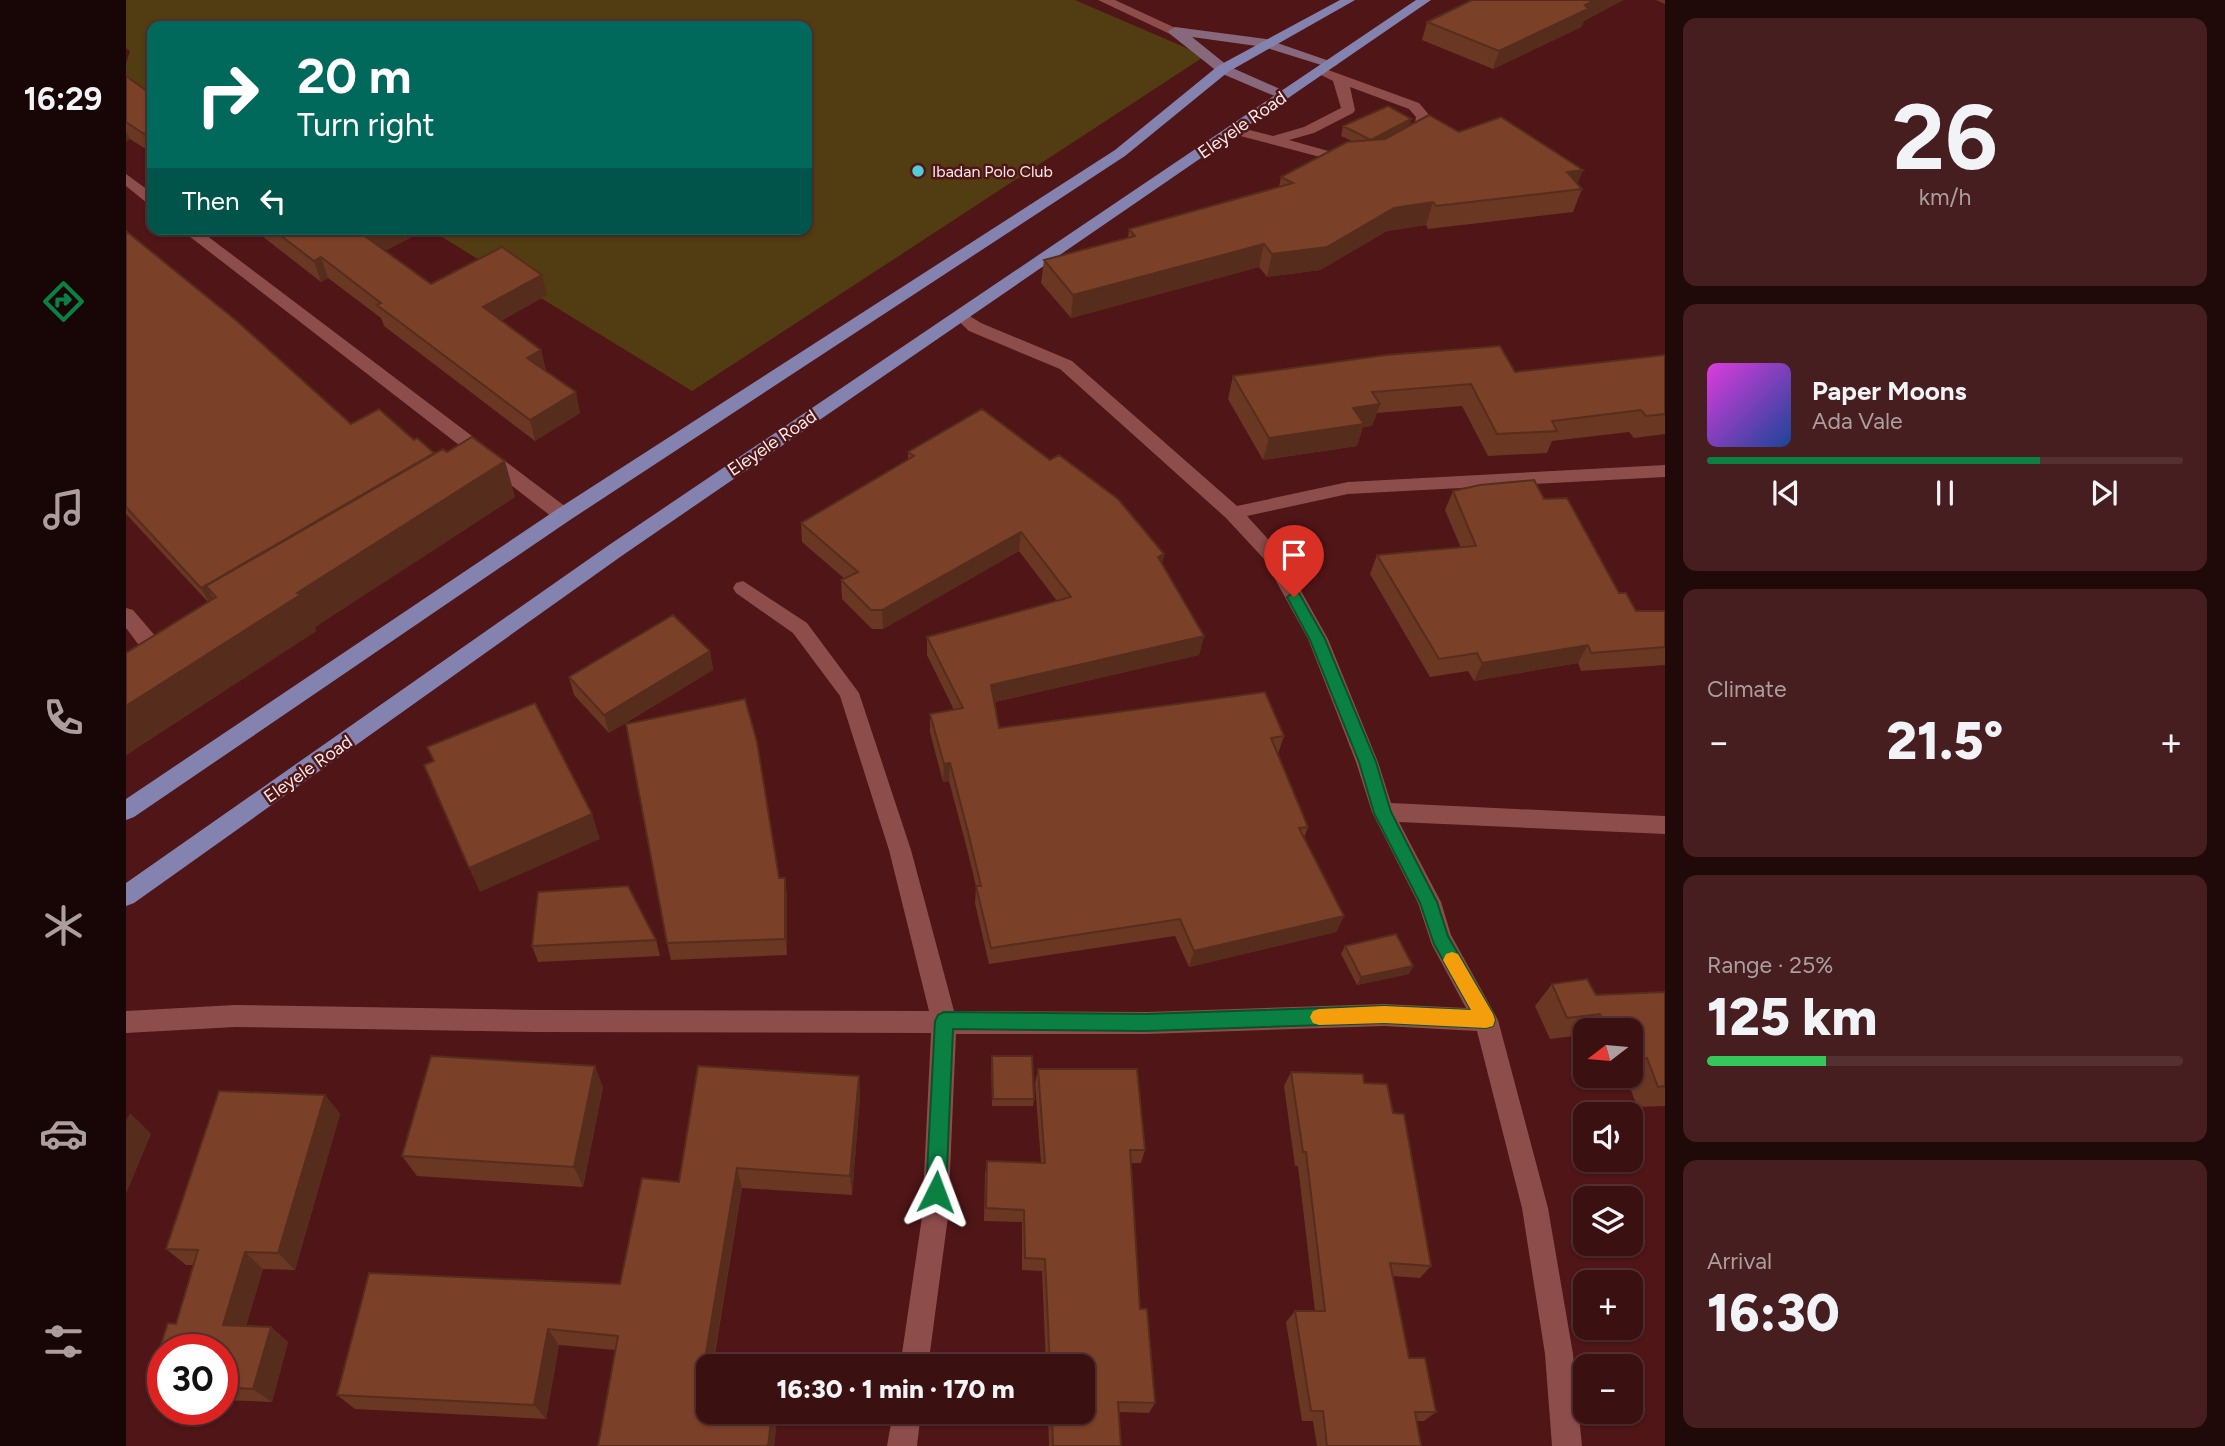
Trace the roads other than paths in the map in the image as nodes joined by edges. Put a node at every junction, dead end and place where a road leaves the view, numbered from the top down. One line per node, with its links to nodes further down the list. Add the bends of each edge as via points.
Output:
1 (1104, 0): 4 (street)
2 (1349, 0): 5 (main road)
3 (1425, 0): 7 (main road, Eleyele Road)
4 (1175, 31): 5 (street); 6 (street)
5 (1266, 43): 6 (main road); 7 (street)
6 (1223, 69): 8 (street); 21 (main road, via 1120,153)
7 (1330, 71): 8 (main road, Eleyele Road); 10 (street, via 1346,94 1348,110 1310,130); 11 (street, via 1414,106 1423,116 1421,131)
8 (1284, 96): 9 (main road, Eleyele Road)
9 (1234, 130): 10 (street); 16 (main road, Eleyele Road)
10 (1276, 139): 12 (street, via 1339,158)
11 (1396, 144)
12 (1364, 157)
13 (126, 178): 14 (street)
14 (147, 196)
15 (196, 235): 17 (street)
16 (960, 315): 20 (street, via 975,327 1066,365); 28 (main road, Eleyele Road, via 615,551)
17 (486, 455): 18 (street); 21 (street)
18 (462, 469)
19 (1665, 471): 20 (street, via 1348,488)
20 (1233, 513): 26 (street, via 1270,555 1318,639 1367,762)
21 (563, 515): 25 (main road)
22 (743, 588): 30 (street, via 800,628 849,693 900,850)
23 (126, 615): 24 (street, via 162,646)
24 (136, 663)
25 (126, 811)
26 (1382, 813): 27 (street); 29 (street, via 1429,902 1440,938)
27 (1665, 825)
28 (126, 896)
29 (1486, 1020): 30 (street, via 1384,1015 1146,1023); 35 (street, via 1535,1208 1559,1354)
30 (944, 1021): 31 (street, via 235,1016); 32 (street, via 935,1217)
31 (126, 1022)
32 (916, 1354)
33 (905, 1424): 34 (street)
34 (902, 1446)
35 (1567, 1446)

